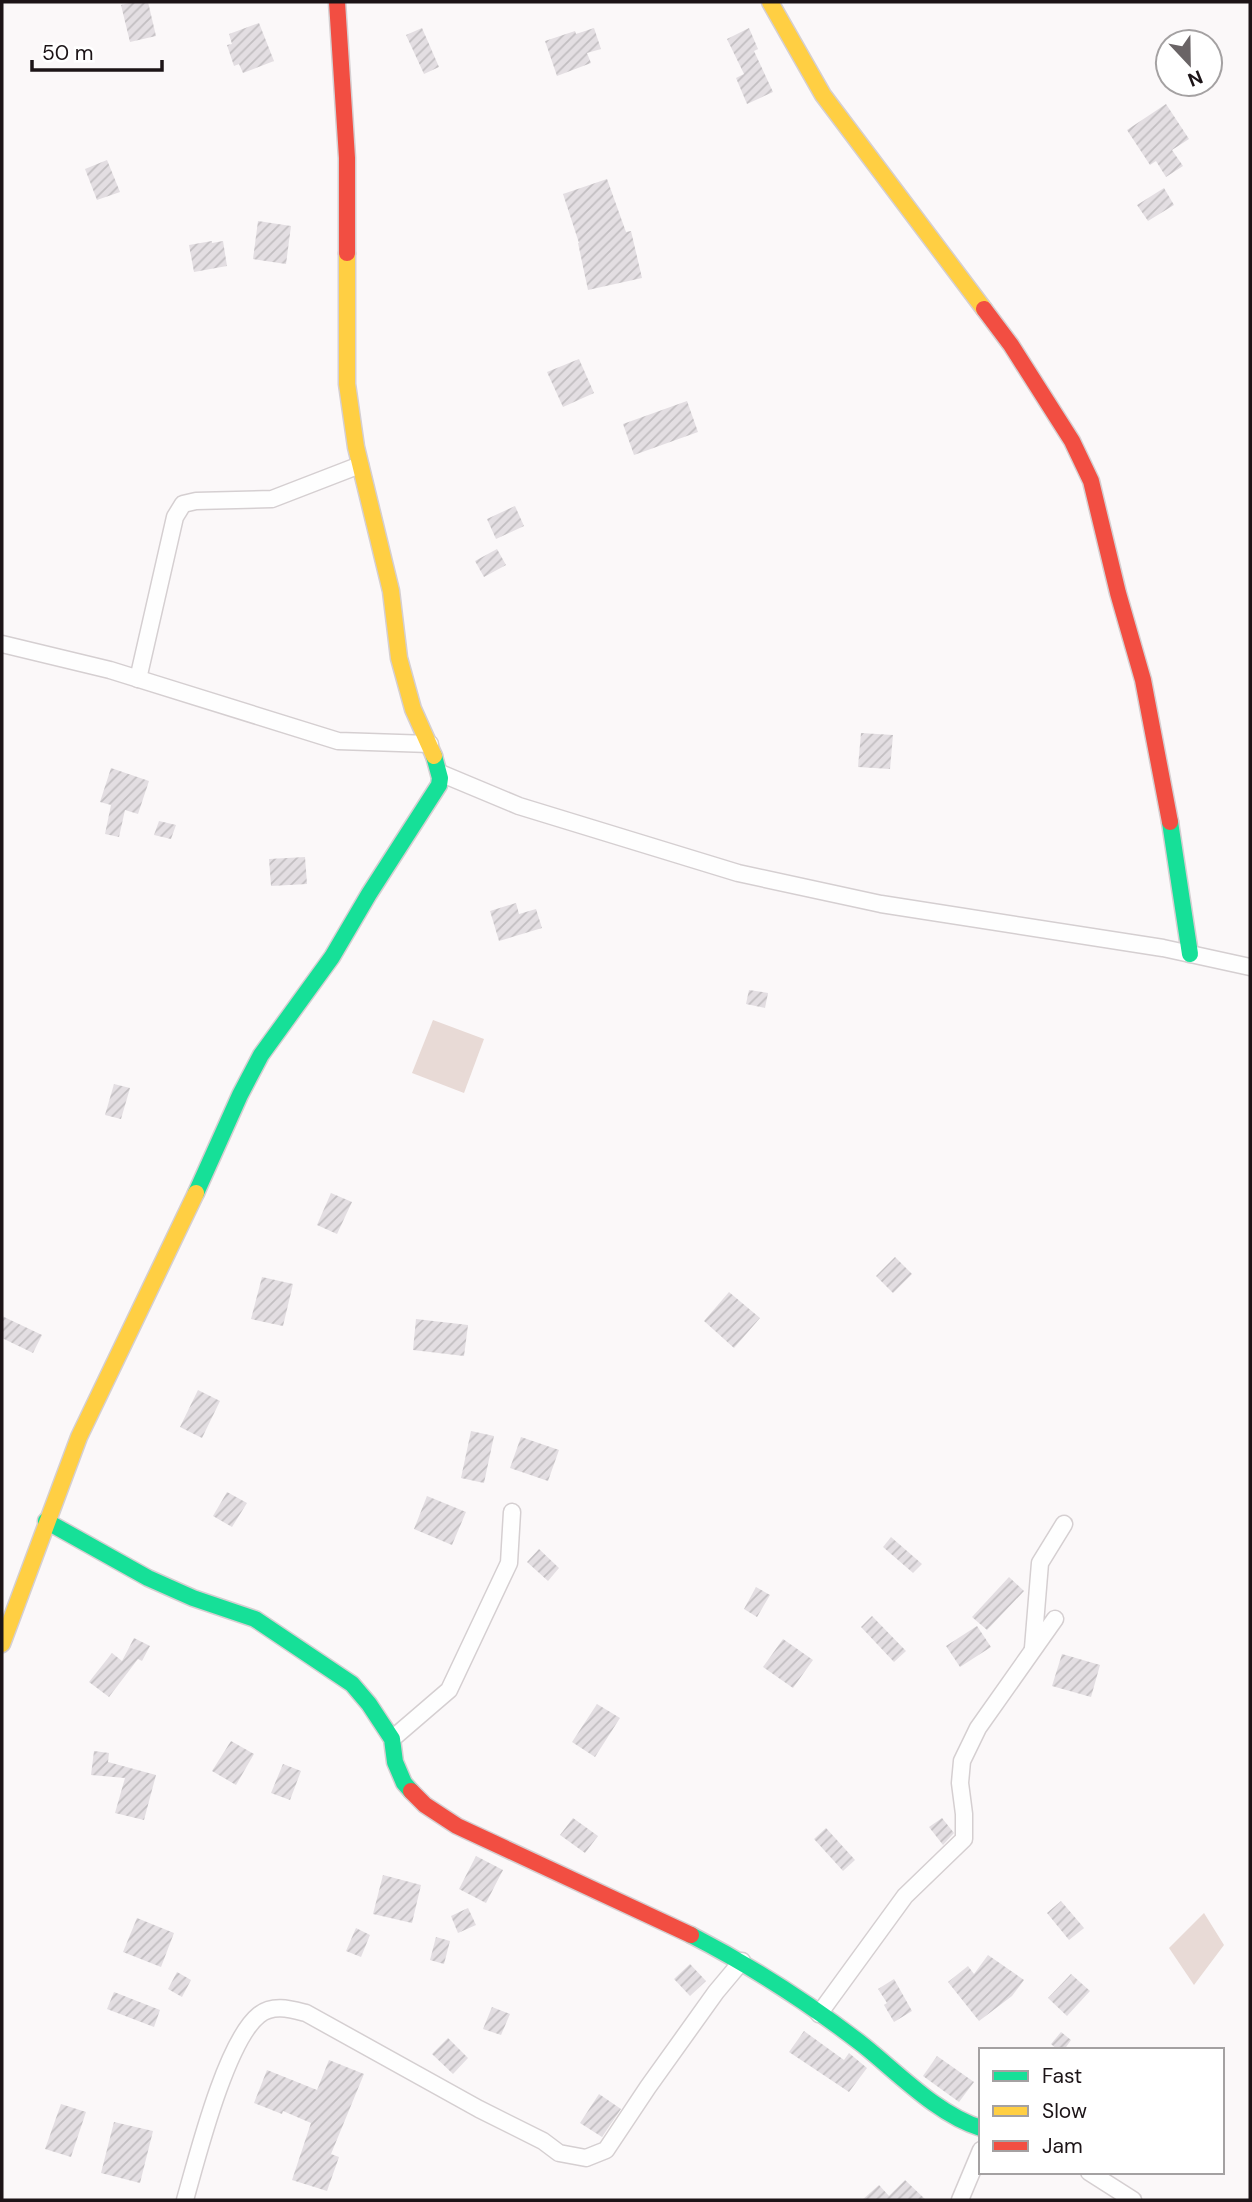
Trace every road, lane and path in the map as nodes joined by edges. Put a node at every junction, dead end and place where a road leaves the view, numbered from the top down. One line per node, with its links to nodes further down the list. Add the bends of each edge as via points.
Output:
1 (337, 2): 3 (street, via 347,158 347,384)
2 (770, 2): 8 (street, via 823,94 1012,345 1091,481 1143,680)
3 (360, 465): 5 (street, via 272,499 183,504 175,517); 6 (street, via 391,591 399,658 413,709)
4 (2, 644): 5 (street)
5 (138, 679): 6 (street, via 338,741)
6 (430, 744): 7 (street)
7 (440, 774): 8 (street, via 519,806 738,873 881,904); 11 (street, via 439,785 332,957 261,1055 79,1437)
8 (1190, 954): 9 (street)
9 (1250, 967)
10 (512, 1512): 16 (street, via 509,1563 449,1690)
11 (46, 1521): 14 (street); 16 (street, via 148,1578 255,1619 295,1644 352,1684)
12 (1064, 1524): 15 (street, via 1040,1563)
13 (1055, 1619): 15 (street)
14 (2, 1644)
15 (1033, 1650): 18 (street, via 978,1728 962,1761 964,1839 905,1896)
16 (392, 1739): 17 (street, via 404,1783 425,1805 457,1826)
17 (742, 1961): 18 (street); 22 (street, via 606,2150 586,2158 559,2153 306,2013 282,2007 260,2014 245,2033 215,2098)
18 (819, 2014): 19 (street, via 918,2090 965,2123)
19 (979, 2127)
20 (979, 2155): 23 (street)
21 (1092, 2174): 24 (street)
22 (185, 2200)
23 (960, 2200)
24 (1133, 2200)

